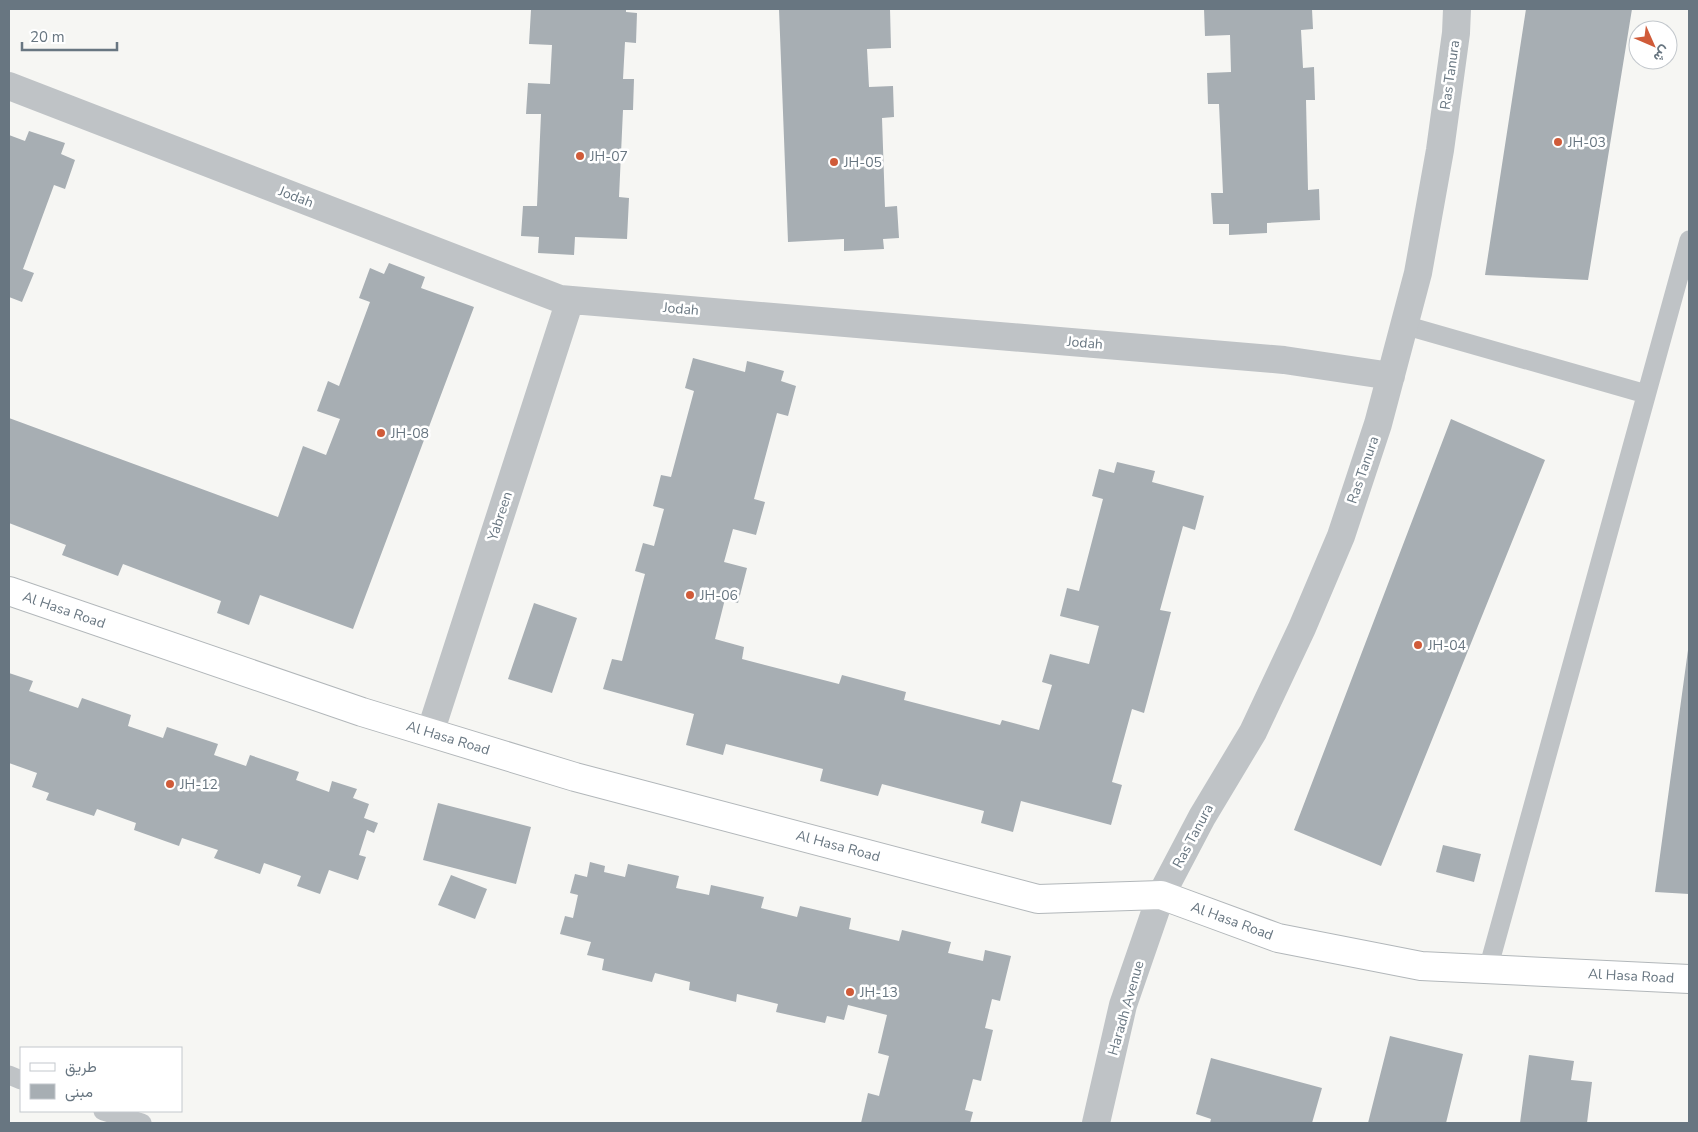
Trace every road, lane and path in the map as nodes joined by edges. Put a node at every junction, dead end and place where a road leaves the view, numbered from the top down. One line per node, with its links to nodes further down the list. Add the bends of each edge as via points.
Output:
1 (1457, 9): 5 (street, Ras Tanura, via 1440,150 1418,273)
2 (9, 86): 4 (street, Jodah, via 560,299)
3 (1689, 240): 7 (lane)
4 (570, 300): 6 (street, Jodah, via 1284,360); 9 (street, Yabreen)
5 (1404, 325): 6 (street, Ras Tanura); 7 (lane)
6 (1391, 376): 10 (street, Ras Tanura, via 1340,536 1302,628 1253,732 1202,817)
7 (1646, 394): 11 (lane)
8 (9, 591): 9 (main road, Al Hasa Road)
9 (430, 733): 10 (main road, Al Hasa Road, via 575,777 1038,899)
10 (1161, 895): 11 (main road, Al Hasa Road, via 1278,938 1421,966); 15 (street, Haradh Avenue, via 1123,1005)
11 (1488, 969): 12 (main road, Al Hasa Road)
12 (1689, 979)
13 (106, 1112): 14 (lane)
14 (142, 1123)
15 (1096, 1123)

